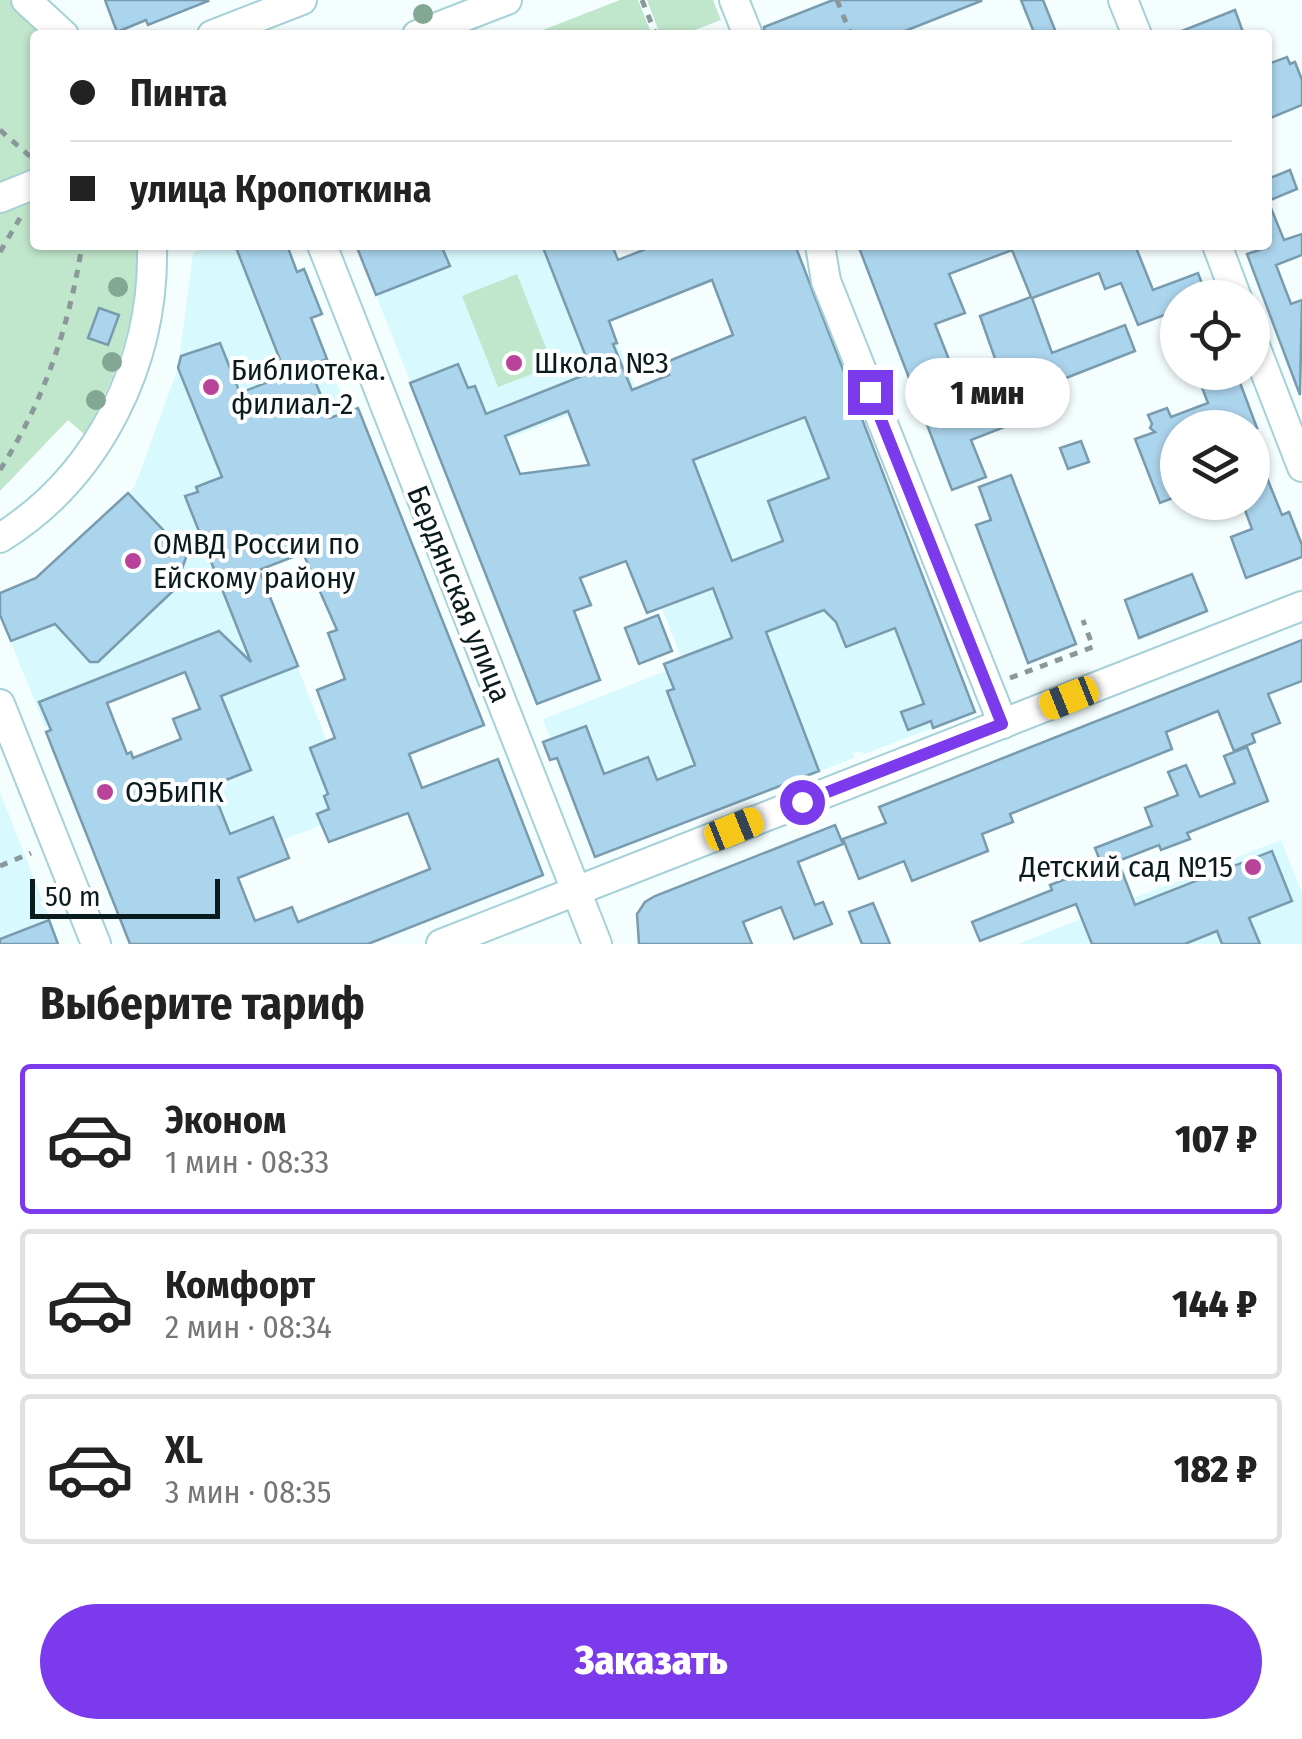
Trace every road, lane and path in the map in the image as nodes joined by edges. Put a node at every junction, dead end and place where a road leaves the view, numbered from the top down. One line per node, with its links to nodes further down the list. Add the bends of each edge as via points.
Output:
1 (26, 0): 9 (street)
2 (302, 0): 8 (street)
3 (507, 0): 10 (street)
4 (642, 0): 11 (path)
5 (734, 0): 12 (street)
6 (837, 0): 13 (path)
7 (1123, 0): 14 (street)
8 (228, 24)
9 (59, 30)
10 (431, 30)
11 (654, 30)
12 (746, 30)
13 (848, 30)
14 (1134, 30)
15 (0, 130): 16 (path)
16 (30, 155)
17 (20, 197): 23 (path)
18 (81, 250): 27 (path, via 50,377)
19 (152, 250): 28 (street, via 144,332 116,410 69,479)
20 (324, 250): 36 (street, Бердянская улица)
21 (821, 250): 33 (street, via 826,281)
22 (1219, 250): 24 (street)
23 (0, 252)
24 (1230, 280)
25 (1270, 384): 26 (street)
26 (1302, 467)
27 (0, 470)
28 (0, 538)
29 (1302, 606): 33 (street)
30 (1083, 620): 31 (path, via 1093,647)
31 (1014, 677)
32 (0, 704): 37 (street)
33 (1002, 724): 36 (street)
34 (32, 854): 35 (path)
35 (0, 866)
36 (576, 891): 38 (street); 39 (street, Бердянская улица)
37 (96, 944)
38 (440, 944)
39 (597, 944)

